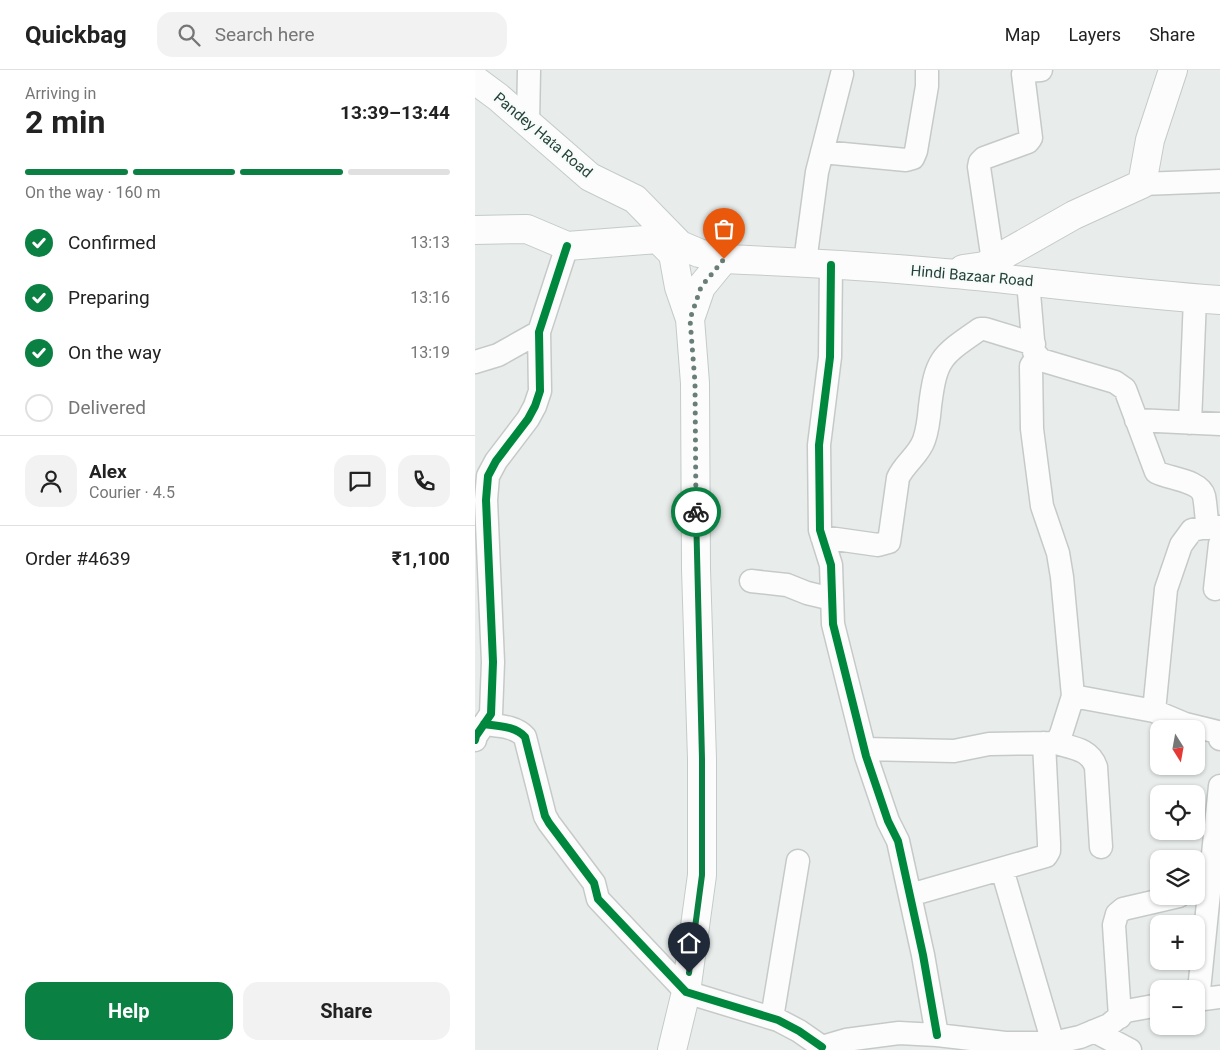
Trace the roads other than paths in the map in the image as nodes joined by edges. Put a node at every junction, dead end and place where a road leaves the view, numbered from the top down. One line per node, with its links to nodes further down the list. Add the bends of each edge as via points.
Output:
1 (529, 70): 7 (street)
2 (927, 70): 8 (street, via 927,86 913,158)
3 (1041, 70): 15 (street, via 1023,74 1029,142 980,162)
4 (1173, 70): 10 (main road, via 1150,140)
5 (842, 74): 8 (street)
6 (475, 80): 7 (main road, Pandey Hata Road)
7 (528, 123): 13 (main road, Pandey Hata Road, via 590,177 635,198)
8 (822, 152): 16 (street, via 813,194)
9 (1220, 181): 10 (street)
10 (1142, 184): 15 (main road, via 1074,214)
11 (475, 230): 12 (main road, via 527,229)
12 (567, 246): 13 (main road, via 658,239); 21 (street)
13 (677, 249): 14 (main road, Hindi Bazaar Road); 20 (main road, via 679,287)
14 (724, 259): 16 (main road, Hindi Bazaar Road); 20 (main road, via 701,287)
15 (993, 261): 17 (main road, via 984,266)
16 (818, 264): 17 (main road, Hindi Bazaar Road); 28 (street, via 830,357 819,445)
17 (943, 273): 18 (main road, Hindi Bazaar Road)
18 (1028, 281): 19 (main road, Hindi Bazaar Road); 22 (street)
19 (1208, 299): 25 (street)
20 (690, 319): 48 (main road, via 695,383 702,875)
21 (539, 332): 23 (street, via 498,355); 32 (street, via 540,391 535,406 488,476)
22 (1035, 350): 24 (street, via 1041,360 1120,385 1125,389); 28 (street, via 985,328 954,347 936,369 922,447 897,478 889,542 879,545); 33 (street, via 1031,366 1032,429 1042,506 1063,577)
23 (475, 362)
24 (1136, 420): 25 (street); 27 (street, via 1156,472 1201,490)
25 (1190, 422): 26 (street)
26 (1220, 424)
27 (1216, 533): 30 (street); 34 (street, via 1192,530 1181,545 1166,590)
28 (822, 537): 31 (street, via 831,565)
29 (751, 581): 31 (street, via 787,585)
30 (1215, 589)
31 (832, 599): 38 (street, via 833,624)
32 (484, 662): 35 (street, via 491,714)
33 (1073, 696): 34 (street); 37 (street, via 1061,734)
34 (1154, 711): 36 (street, via 1185,724 1218,732)
35 (480, 732): 48 (street, via 514,729 525,737 549,823 594,883 598,898)
36 (1220, 739)
37 (1050, 743): 38 (street, via 989,744 954,751); 40 (street, via 1087,753 1093,758); 42 (street, via 1049,851 1046,856)
38 (864, 749): 44 (street, via 898,841)
39 (1220, 786): 43 (street)
40 (1101, 847)
41 (798, 860): 51 (street)
42 (1002, 869): 44 (street); 54 (street)
43 (1205, 879)
44 (910, 895): 53 (street)
45 (1150, 903): 50 (street, via 1123,909 1117,914 1114,925)
46 (1203, 905): 47 (street)
47 (1205, 980)
48 (686, 992): 51 (street); 56 (main road)
49 (1150, 1007): 50 (street, via 1126,1011)
50 (1120, 1017): 52 (street)
51 (772, 1018): 55 (street, via 799,1031)
52 (1087, 1034): 54 (street); 57 (street)
53 (937, 1035): 54 (street, via 1005,1043); 55 (street, via 899,1033 847,1040)
54 (1053, 1043)
55 (821, 1049)
56 (672, 1050)
57 (1130, 1050)

